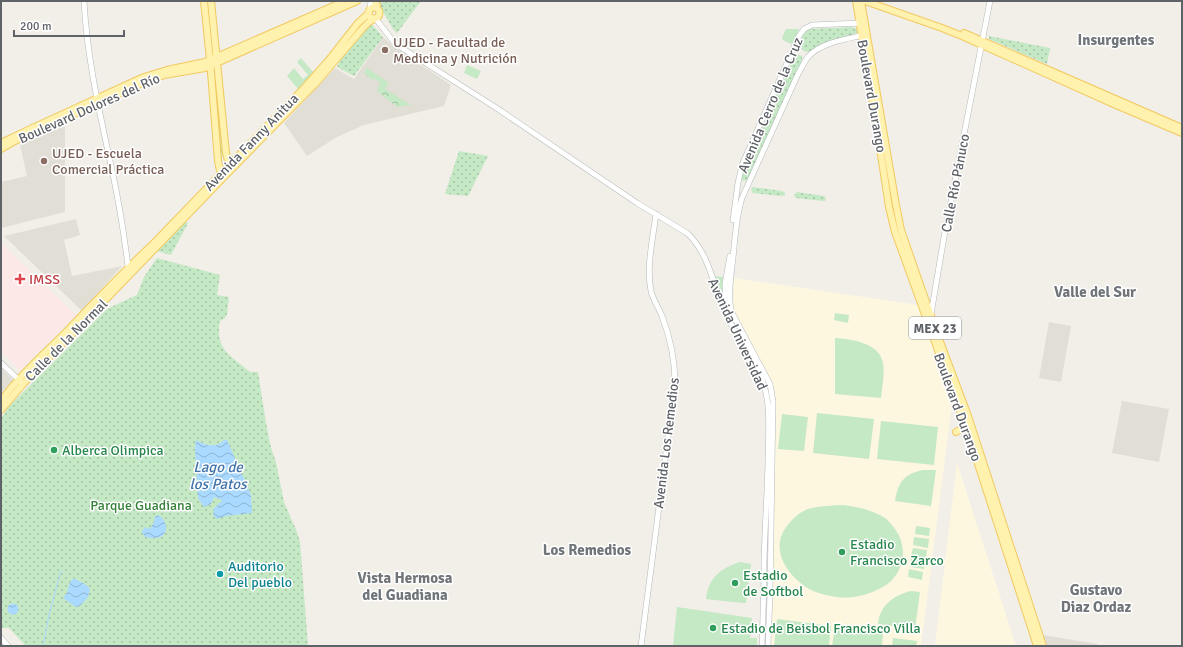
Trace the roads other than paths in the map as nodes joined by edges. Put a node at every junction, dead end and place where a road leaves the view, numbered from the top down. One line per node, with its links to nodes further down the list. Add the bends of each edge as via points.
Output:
1 (84, 1): 25 (street, via 87,42)
2 (204, 1): 22 (main road)
3 (211, 1): 21 (main road)
4 (335, 1): 5 (main road)
5 (345, 1): 21 (main road, Boulevard Dolores del Río)
6 (357, 1): 15 (main road, Boulevard Dolores del Río)
7 (371, 1): 14 (street)
8 (856, 1): 18 (main road, Boulevard Durango / MEX 23)
9 (861, 1): 18 (main road, Boulevard Durango / MEX 23)
10 (865, 1): 20 (main road)
11 (878, 1): 20 (main road, via 943,24)
12 (990, 1): 20 (street, Calle Río Pánuco)
13 (377, 4): 14 (main road); 17 (main road, via 380,14)
14 (370, 11): 17 (main road, via 370,18); 34 (main road, Avenida Fanny Anitua, via 318,72)
15 (331, 12): 16 (main road); 21 (main road, Boulevard Dolores del Río)
16 (341, 14)
17 (375, 19): 34 (main road, Avenida Fanny Anitua, via 365,25 316,83); 36 (street, Avenida Universidad, via 398,44)
18 (862, 23): 19 (main road, Boulevard Durango / MEX 23); 42 (street, Avenida Cerro de la Cruz, via 812,26 804,29 794,48 739,174 725,284)
19 (864, 35): 41 (street, Avenida Cerro de la Cruz, via 833,42 818,50 808,57 798,74 739,207 730,283); 43 (main road, Boulevard Durango / MEX 23, via 901,230); 44 (main road, Boulevard Durango / MEX 23, via 889,207 895,232)
20 (982, 42): 28 (main road); 29 (main road); 43 (street, Calle Río Pánuco)
21 (217, 59): 22 (main road, Boulevard Dolores del Río); 32 (main road)
22 (210, 63): 23 (main road, Boulevard Dolores del Río, via 199,69 164,75); 25 (main road, Boulevard Dolores del Río, via 144,77); 33 (main road)
23 (145, 82): 24 (main road); 25 (main road, Boulevard Dolores del Río)
24 (156, 83)
25 (97, 101): 26 (main road, Boulevard Dolores del Río); 30 (main road, Boulevard Dolores del Río); 39 (street, via 113,171)
26 (72, 115): 27 (main road); 31 (main road, Boulevard Dolores del Río, via 14,141)
27 (82, 116)
28 (1182, 128)
29 (1182, 133)
30 (1, 143)
31 (3, 150)
32 (226, 153): 33 (main road, via 223,161); 34 (main road)
33 (219, 162): 34 (main road); 35 (main road)
34 (229, 168): 35 (main road, Avenida Fanny Anitua)
35 (221, 177): 37 (main road, Avenida Fanny Anitua); 38 (main road, Avenida Fanny Anitua)
36 (656, 214): 42 (street, Avenida Universidad, via 687,233 696,242); 54 (street, Avenida Los Remedios, via 650,281 652,294 668,334 675,383)
37 (152, 245): 38 (main road); 39 (main road, Avenida Fanny Anitua)
38 (151, 252): 40 (main road, Avenida Fanny Anitua)
39 (128, 266): 40 (street); 46 (main road, Calle de la Normal)
40 (133, 272): 46 (main road, Calle de la Normal)
41 (731, 311): 51 (street, Avenida Universidad, via 772,391)
42 (726, 314): 51 (street, Avenida Universidad, via 744,344 766,391)
43 (931, 315): 44 (street, Calle Río Pánuco); 58 (main road, Boulevard Durango / MEX 23, via 968,416)
44 (927, 322): 49 (main road, Boulevard Durango / MEX 23)
45 (1, 363): 46 (street)
46 (21, 382): 47 (main road, Calle de la Normal); 48 (main road, Calle de la Normal)
47 (1, 401)
48 (1, 410)
49 (967, 430): 50 (main road, via 962,428); 57 (main road, Boulevard Durango / MEX 23)
50 (956, 432)
51 (767, 561): 55 (street, Avenida Universidad); 56 (street, Avenida Universidad)
52 (1, 638): 53 (street)
53 (8, 646)
54 (641, 646)
55 (762, 646)
56 (768, 646)
57 (1037, 646)
58 (1043, 646)

